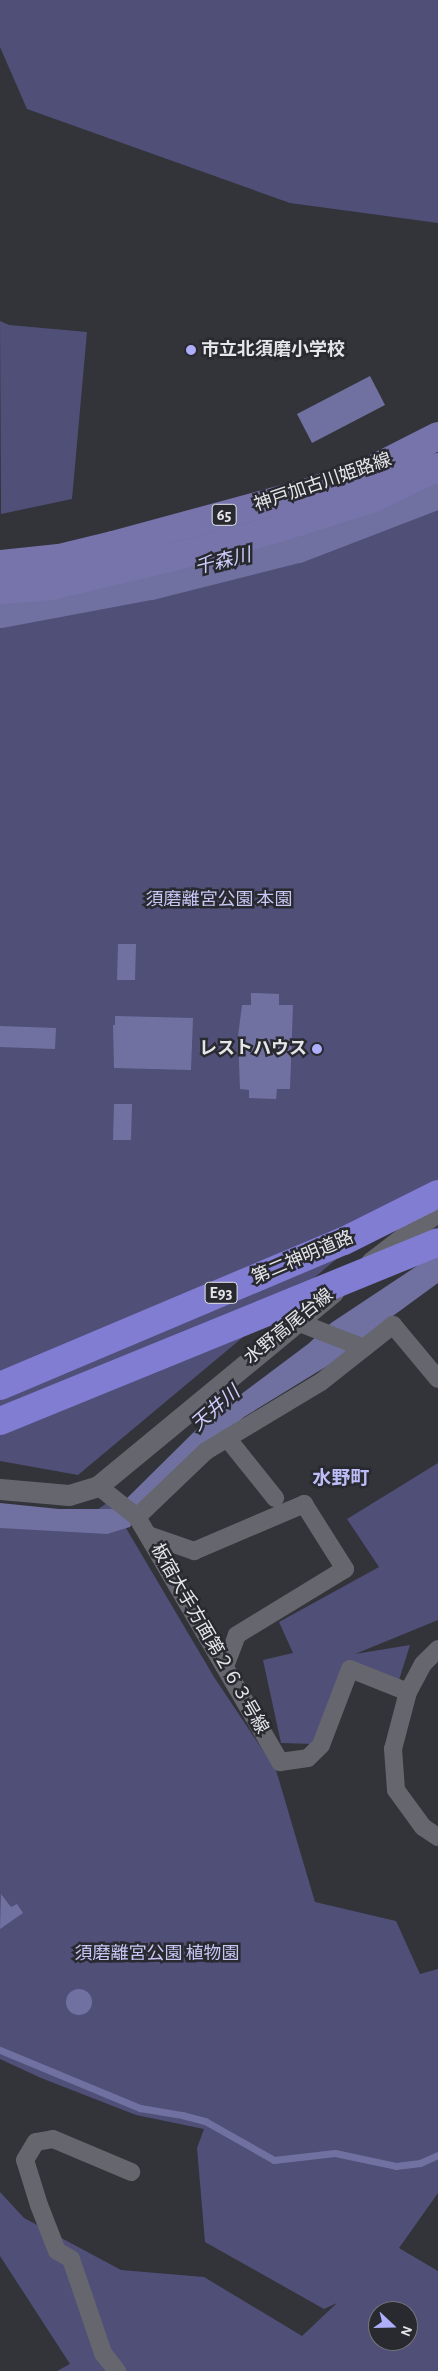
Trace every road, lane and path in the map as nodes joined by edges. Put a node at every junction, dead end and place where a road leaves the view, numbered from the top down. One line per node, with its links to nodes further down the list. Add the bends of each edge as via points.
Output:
1 (438, 436): 3 (main road, 神戸加古川姫路線 / 65, via 371,470 315,490 59,558)
2 (438, 467): 4 (main road, 神戸加古川姫路線 / 65, via 371,498 260,533 46,587)
3 (0, 564)
4 (0, 590)
5 (438, 1194): 11 (highway, 第二神明道路 / E93, via 344,1241)
6 (438, 1211): 8 (street, 水野高尾台線)
7 (438, 1242): 12 (highway, 第二神明道路 / E93)
8 (295, 1321): 9 (street); 15 (street, 水野高尾台線)
9 (357, 1345): 10 (street, via 393,1325); 13 (street, via 321,1382)
10 (435, 1368)
11 (0, 1386)
12 (0, 1421)
13 (227, 1438): 16 (street); 17 (street, via 206,1451)
14 (0, 1489): 15 (street, via 69,1495)
15 (105, 1492): 17 (street)
16 (275, 1498)
17 (136, 1517): 18 (street, 板宿大手方面第２６３号線)
18 (148, 1535): 20 (street, 板宿大手方面第２６３号線); 20 (street, via 194,1551 304,1504 345,1569 237,1636)
19 (438, 1649): 21 (street, via 423,1664)
20 (225, 1667): 21 (street, 板宿大手方面第２６３号線, via 280,1762 308,1758 321,1745 350,1669)
21 (408, 1692): 22 (street, via 393,1749 396,1790 423,1828)
22 (438, 1837)
23 (131, 2172): 24 (street, via 53,2139 36,2142 25,2160 57,2251 71,2259 104,2353)
24 (117, 2371)

